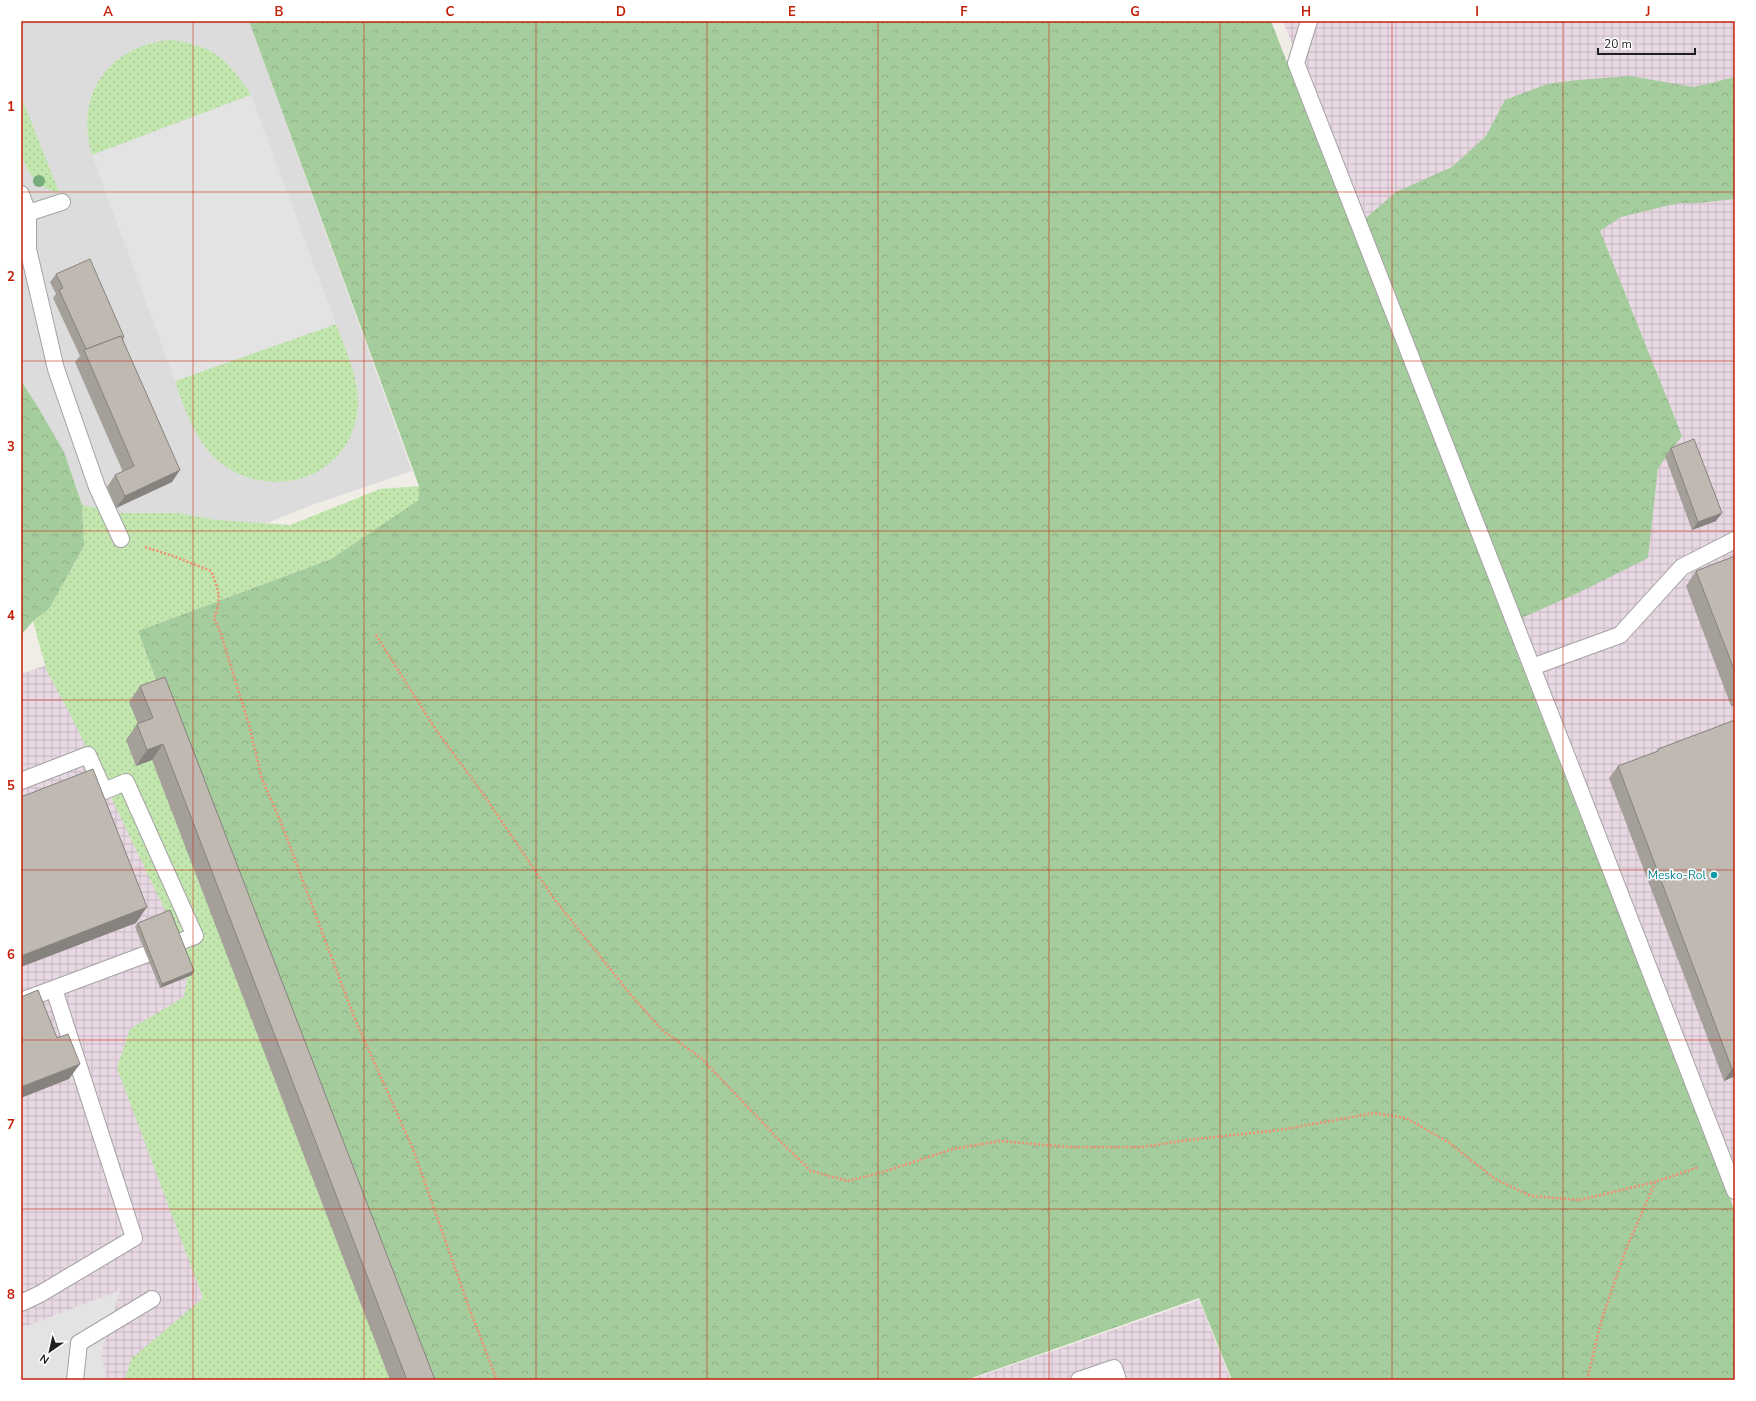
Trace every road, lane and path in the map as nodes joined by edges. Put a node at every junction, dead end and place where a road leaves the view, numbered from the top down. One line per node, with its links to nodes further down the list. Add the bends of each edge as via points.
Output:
1 (1309, 21): 8 (lane, via 1296,63)
2 (21, 194): 4 (lane)
3 (62, 202): 4 (lane)
4 (28, 213): 5 (lane, via 28,249 56,369 97,487)
5 (121, 539): 18 (path, via 211,571 219,591 218,608 214,618 249,726 262,779 280,820 354,1017 413,1149)
6 (1735, 540): 8 (lane, via 1682,567 1620,635)
7 (376, 635): 13 (path, via 436,730 484,795 555,900 631,995 662,1030 701,1058 811,1171 848,1181 953,1149 1000,1141 1069,1147 1142,1147 1280,1130 1374,1113 1406,1118 1450,1143 1495,1179 1531,1196 1580,1200)
8 (1532, 667): 12 (lane)
9 (21, 781): 10 (lane, via 88,755 104,791 126,782 195,936)
10 (54, 989): 11 (lane); 16 (lane, via 134,1238)
11 (21, 1001)
12 (1722, 1159): 13 (path); 14 (lane)
13 (1655, 1182): 21 (path, via 1626,1249 1602,1318)
14 (1734, 1184)
15 (152, 1299): 17 (lane, via 79,1343)
16 (21, 1303)
17 (75, 1380)
18 (497, 1380)
19 (1079, 1380): 20 (lane, via 1114,1368)
20 (1118, 1380)
21 (1587, 1380)

